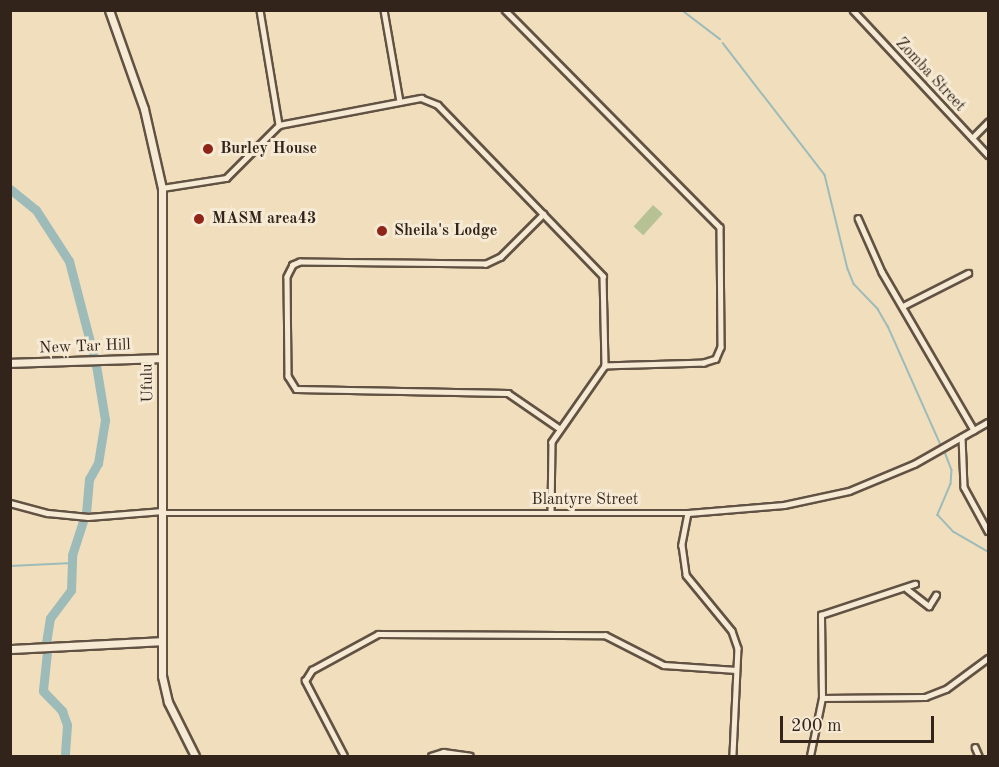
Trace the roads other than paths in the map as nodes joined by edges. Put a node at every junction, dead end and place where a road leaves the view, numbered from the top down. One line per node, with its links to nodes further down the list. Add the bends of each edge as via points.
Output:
1 (109, 10): 11 (street, Ufulu, via 144,109)
2 (260, 10): 8 (street)
3 (384, 10): 6 (street)
4 (505, 10): 18 (street, via 720,227 721,347 716,359 697,364)
5 (853, 10): 9 (street, Zomba Street)
6 (400, 102): 8 (street); 12 (street, via 426,99 438,105)
7 (988, 122): 9 (street)
8 (279, 125): 11 (street, via 226,177)
9 (972, 138): 10 (street, Zomba Street)
10 (988, 155)
11 (162, 188): 16 (street, Ufulu)
12 (544, 214): 18 (street, via 603,276); 20 (street, via 501,257 486,264 293,265 287,277 288,376 300,389 508,393)
13 (858, 218): 15 (street, via 878,264)
14 (968, 273): 15 (street)
15 (903, 306): 21 (street)
16 (161, 358): 17 (street, New Tar Hill); 24 (street, Ufulu)
17 (10, 363)
18 (605, 366): 20 (street)
19 (988, 422): 21 (street, Blantyre Street)
20 (559, 428): 25 (street, via 552,442)
21 (974, 430): 22 (street, Blantyre Street)
22 (962, 437): 26 (street, Blantyre Street, via 914,464 826,498); 27 (street, via 964,487)
23 (10, 503): 24 (street, Blantyre Street, via 48,513 96,518)
24 (163, 512): 25 (street, Blantyre Street); 33 (street, Ufulu)
25 (551, 513): 26 (street, Blantyre Street)
26 (688, 513): 36 (street, via 682,546 686,575 732,631 738,648)
27 (988, 531)
28 (915, 584): 29 (street)
29 (906, 589): 31 (street); 37 (street, via 821,615)
30 (936, 595): 31 (street)
31 (929, 606): 32 (street)
32 (934, 610)
33 (161, 641): 34 (street); 39 (street, Ufulu, via 165,695)
34 (10, 649)
35 (988, 658): 37 (street, via 946,690 925,698)
36 (736, 670): 40 (street, via 664,665 605,635 378,634 312,670 304,681); 43 (street)
37 (822, 698): 44 (street)
38 (975, 747): 45 (street)
39 (195, 756)
40 (344, 756)
41 (431, 756): 42 (street, via 443,752)
42 (470, 756)
43 (733, 756)
44 (810, 756)
45 (979, 756)

